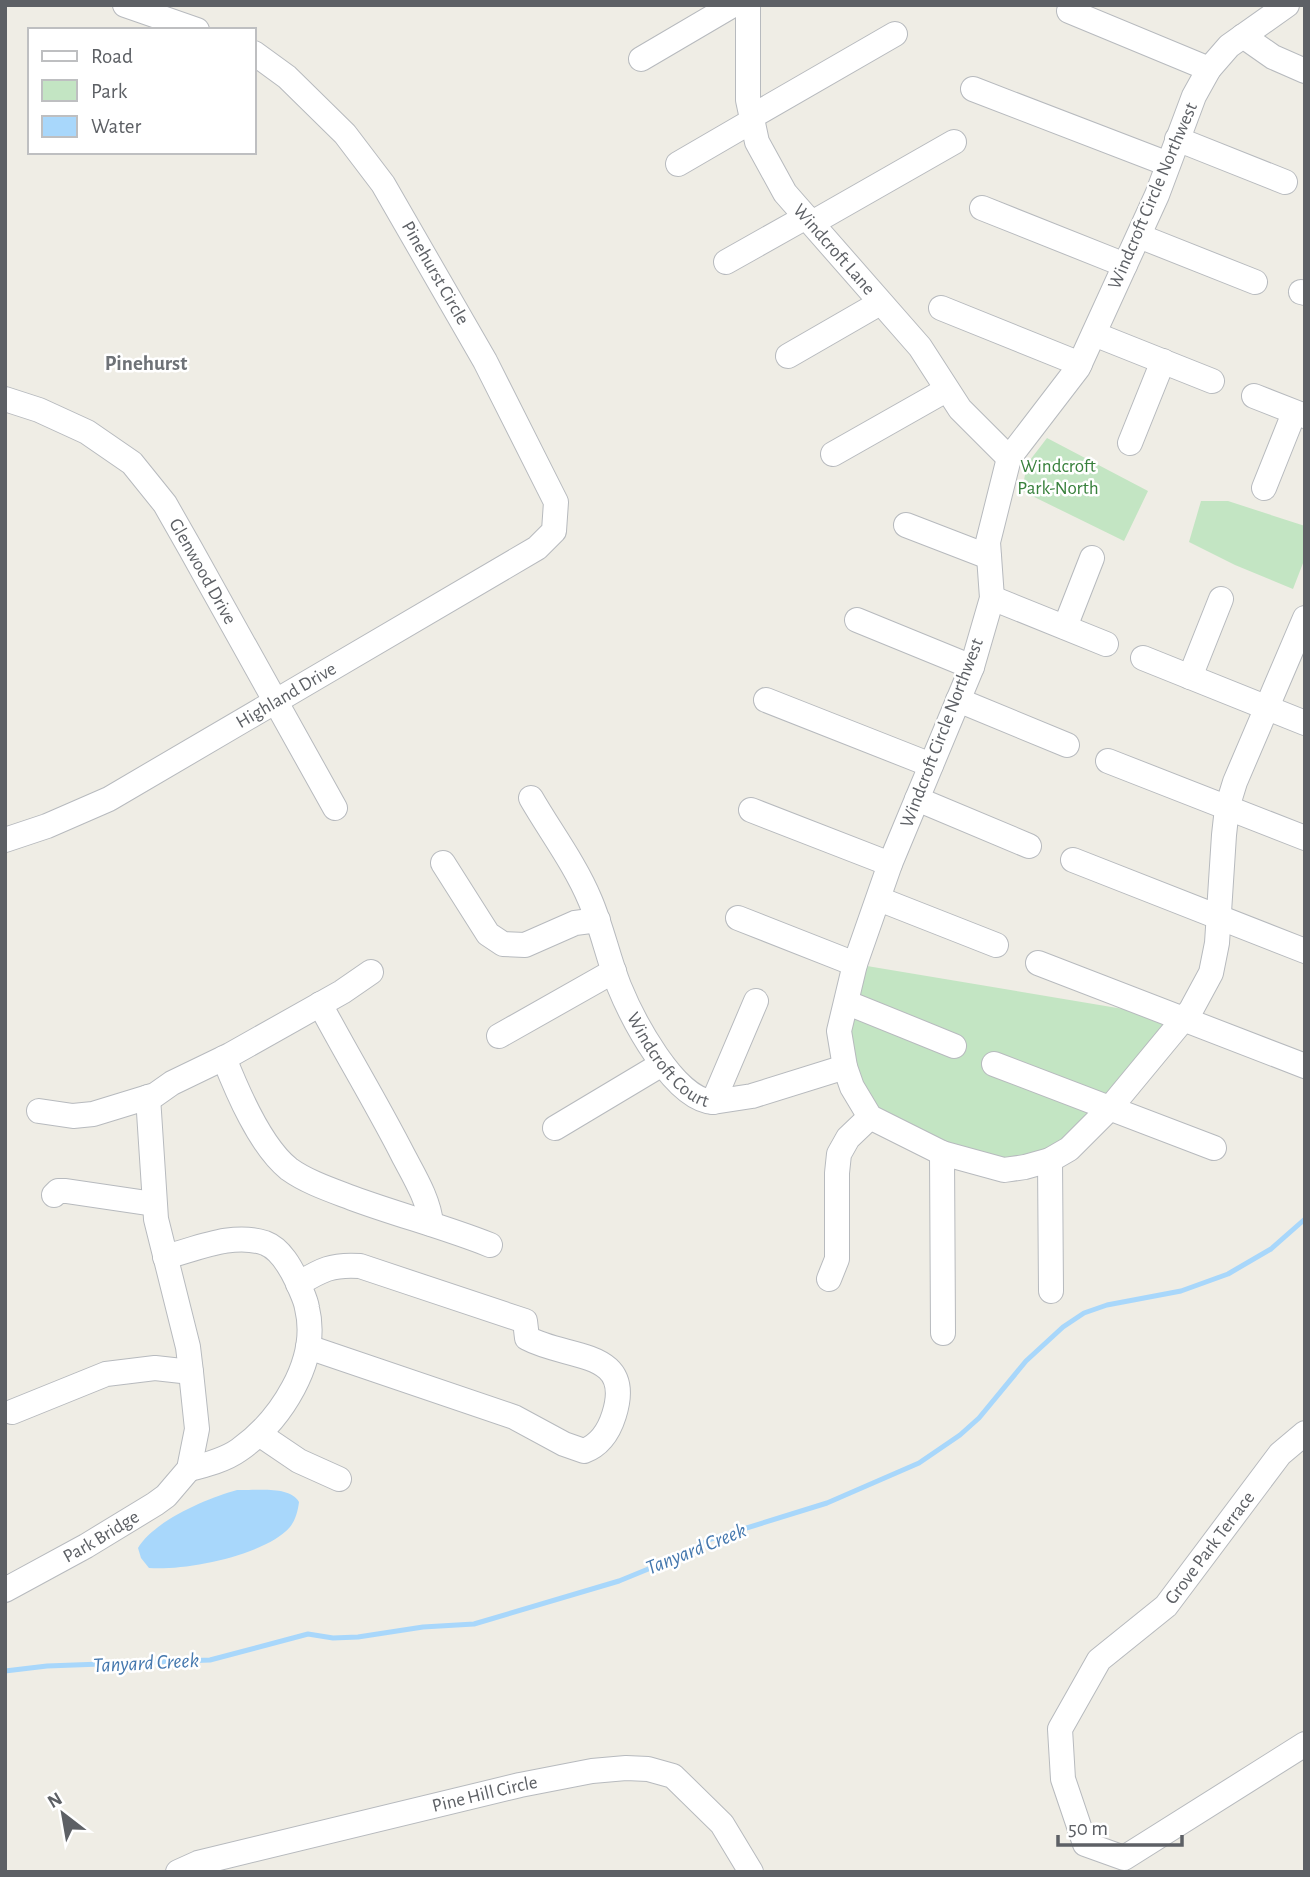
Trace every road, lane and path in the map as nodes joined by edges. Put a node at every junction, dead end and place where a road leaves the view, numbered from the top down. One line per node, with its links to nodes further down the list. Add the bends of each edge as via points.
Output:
1 (125, 5): 6 (street)
2 (733, 5): 10 (street)
3 (748, 5): 14 (street, Windcroft Lane)
4 (1286, 5): 8 (street, Windcroft Circle Northwest)
5 (1069, 12): 11 (street)
6 (192, 28)
7 (895, 34): 14 (street)
8 (1243, 36): 11 (street, Windcroft Circle Northwest); 12 (street, via 1273,57)
9 (256, 54): 42 (street, Pinehurst Circle, via 287,77 345,134 383,184 485,361 556,502)
10 (640, 59)
11 (1209, 69): 15 (street, Windcroft Circle Northwest)
12 (1305, 71)
13 (973, 89): 18 (street)
14 (752, 119): 17 (street); 21 (street, Windcroft Lane, via 757,142 785,192)
15 (1177, 139): 18 (street, Windcroft Circle Northwest); 19 (street)
16 (954, 142): 21 (street)
17 (678, 164)
18 (1168, 164): 22 (street, Windcroft Circle Northwest)
19 (1285, 182)
20 (982, 208): 24 (street)
21 (809, 220): 23 (street); 26 (street, Windcroft Lane)
22 (1139, 236): 24 (street, Windcroft Circle Northwest); 25 (street)
23 (726, 262)
24 (1125, 265): 28 (street, Windcroft Circle Northwest)
25 (1255, 282)
26 (880, 303): 29 (street); 33 (street, Windcroft Lane, via 920,347)
27 (942, 308): 31 (street)
28 (1094, 334): 30 (street); 31 (street, Windcroft Circle Northwest)
29 (788, 356)
30 (1163, 361): 32 (street); 37 (street)
31 (1080, 364): 39 (street, Windcroft Circle Northwest)
32 (1212, 381)
33 (946, 390): 38 (street); 39 (street, Windcroft Lane)
34 (1254, 396): 36 (street)
35 (5, 399): 56 (street, Glenwood Drive, via 87,432 132,463 165,505)
36 (1299, 414): 40 (street)
37 (1130, 443)
38 (833, 454)
39 (1009, 458): 43 (street, Windcroft Circle Northwest, via 988,542)
40 (1264, 488)
41 (906, 524): 43 (street)
42 (554, 531): 56 (street, Highland Drive, via 537,548)
43 (989, 557): 45 (street, Windcroft Circle Northwest)
44 (1092, 558): 49 (street)
45 (992, 598): 49 (street); 52 (street, Windcroft Circle Northwest)
46 (1221, 599): 53 (street)
47 (1305, 618): 57 (street)
48 (857, 620): 52 (street)
49 (1065, 627): 50 (street)
50 (1106, 644)
51 (1143, 659): 53 (street)
52 (972, 667): 55 (street, Windcroft Circle Northwest)
53 (1190, 677): 57 (street)
54 (766, 700): 61 (street)
55 (958, 700): 59 (street); 61 (street, Windcroft Circle Northwest)
56 (276, 702): 64 (street, Glenwood Drive); 68 (street, Highland Drive, via 109,799)
57 (1266, 708): 58 (street); 65 (street)
58 (1305, 723)
59 (1067, 745)
60 (1108, 761): 65 (street)
61 (931, 765): 63 (street, Windcroft Circle Northwest)
62 (531, 798): 76 (street, Windcroft Court)
63 (917, 799): 69 (street); 72 (street, Windcroft Circle Northwest)
64 (335, 808)
65 (1227, 808): 67 (street); 74 (street)
66 (751, 810): 72 (street)
67 (1305, 838)
68 (5, 840)
69 (1029, 846)
70 (1073, 859): 74 (street)
71 (443, 863): 76 (street, via 488,934 503,944 525,945 575,923)
72 (890, 864): 73 (street, Windcroft Circle Northwest)
73 (879, 899): 77 (street); 80 (street, Windcroft Circle Northwest)
74 (1219, 917): 78 (street); 86 (street, via 1211,973)
75 (738, 918): 80 (street)
76 (598, 920): 81 (street, Windcroft Court)
77 (996, 945)
78 (1305, 951)
79 (1038, 963): 86 (street)
80 (856, 964): 84 (street, Windcroft Circle Northwest)
81 (614, 971): 87 (street); 91 (street, Windcroft Court)
82 (371, 972): 85 (street)
83 (756, 1001): 95 (street)
84 (848, 1003): 88 (street); 93 (street, Windcroft Circle Northwest, via 839,1031)
85 (320, 1004): 89 (street); 105 (street, via 418,1183)
86 (1183, 1019): 92 (street); 96 (street)
87 (499, 1035)
88 (954, 1046)
89 (224, 1058): 94 (street); 105 (street, via 253,1121 289,1169 321,1186)
90 (994, 1064): 96 (street)
91 (662, 1065): 95 (street, Windcroft Court, via 682,1087); 99 (street)
92 (1305, 1066)
93 (845, 1067): 95 (street, Windcroft Court, via 752,1096); 98 (street, Windcroft Circle Northwest)
94 (148, 1097): 97 (street, via 93,1114); 104 (street)
95 (713, 1102)
96 (1110, 1108): 100 (street); 102 (street, via 1069,1149)
97 (39, 1111)
98 (870, 1117): 101 (street); 108 (street, via 839,1154 837,1259)
99 (555, 1128)
100 (1214, 1148)
101 (943, 1153): 102 (street, via 1004,1170); 111 (street)
102 (1050, 1160): 110 (street)
103 (54, 1195): 104 (street, via 66,1191)
104 (154, 1204): 107 (street)
105 (432, 1224): 106 (street)
106 (490, 1245)
107 (165, 1257): 109 (street, via 242,1239 264,1243 282,1255); 113 (street)
108 (829, 1279)
109 (298, 1284): 112 (street, via 307,1308); 112 (street, via 330,1267 360,1266 525,1321 527,1338 596,1361 612,1370 620,1387 606,1434 584,1451 514,1417)
110 (1051, 1291)
111 (943, 1333)
112 (308, 1347): 116 (street, via 284,1403)
113 (191, 1372): 114 (street, via 155,1368 106,1374); 117 (street, via 197,1429)
114 (12, 1412)
115 (1305, 1433): 120 (street, Grove Park Terrace, via 1280,1454 1166,1606 1099,1660 1060,1728 1063,1779 1085,1844 1124,1858)
116 (259, 1434): 117 (street, via 237,1452); 118 (street, via 299,1461)
117 (189, 1469): 119 (street, Park Bridge, via 155,1504)
118 (339, 1479)
119 (6, 1589)
120 (1305, 1744)
121 (178, 1872): 122 (street, Pine Hill Circle, via 520,1785 626,1768 673,1776 722,1824)
122 (751, 1872)

